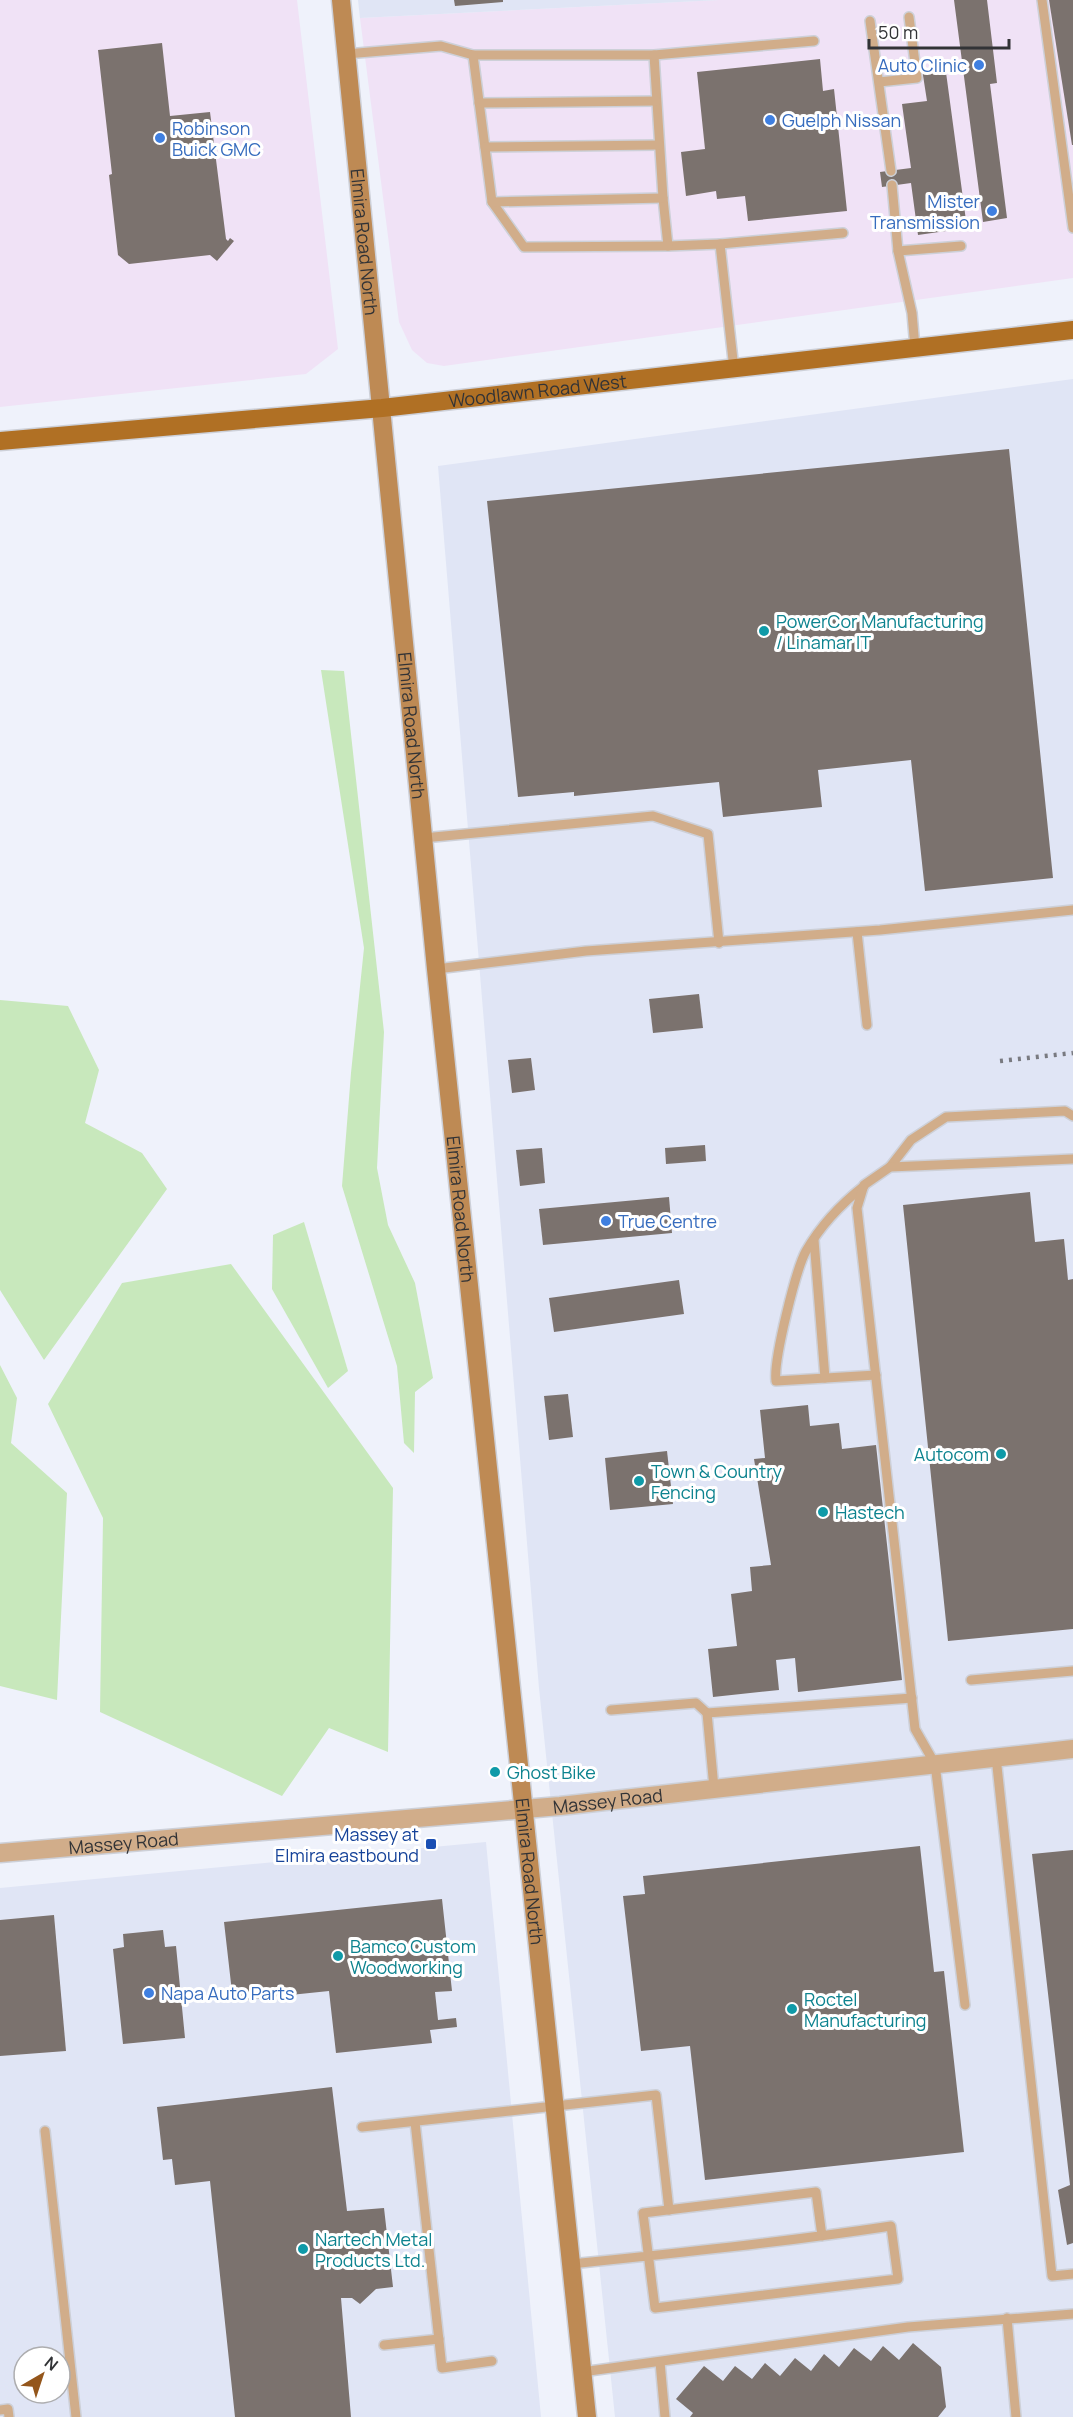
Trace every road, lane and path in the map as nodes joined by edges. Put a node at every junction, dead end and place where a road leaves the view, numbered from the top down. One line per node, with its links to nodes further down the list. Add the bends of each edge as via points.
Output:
1 (341, 0): 6 (main road, Elmira Road North)
2 (1042, 0): 18 (lane)
3 (909, 17): 9 (lane, via 917,78)
4 (870, 21): 9 (lane)
5 (814, 41): 8 (lane)
6 (346, 54): 7 (lane, via 441,46); 27 (main road, Elmira Road North)
7 (473, 55): 8 (lane); 11 (lane)
8 (654, 55): 10 (lane)
9 (879, 82): 14 (lane)
10 (656, 101): 11 (lane); 12 (lane)
11 (479, 103): 13 (lane)
12 (659, 145): 13 (lane); 16 (lane)
13 (485, 147): 17 (lane)
14 (891, 171)
15 (892, 185): 23 (lane)
16 (663, 198): 17 (lane); 21 (lane)
17 (492, 202): 21 (lane, via 524,247)
18 (1073, 228)
19 (843, 233): 20 (lane)
20 (720, 244): 21 (lane); 26 (lane)
21 (668, 246)
22 (962, 246): 23 (lane)
23 (898, 251): 25 (lane, via 912,313)
24 (1073, 330): 25 (main road, Woodlawn Road West)
25 (915, 348): 26 (main road, Woodlawn Road West)
26 (734, 369): 27 (main road, Woodlawn Road West)
27 (382, 408): 28 (main road, Woodlawn Road West); 29 (main road, Elmira Road North)
28 (0, 441)
29 (423, 838): 32 (lane, via 652,816 708,834); 33 (main road, Elmira Road North)
30 (1073, 910): 31 (lane)
31 (857, 932): 32 (lane); 34 (lane)
32 (719, 943): 33 (lane, via 586,951)
33 (436, 969): 51 (main road, Elmira Road North)
34 (867, 1025)
35 (1073, 1116): 37 (lane, via 1065,1111 946,1117 911,1140)
36 (1073, 1159): 37 (lane)
37 (890, 1167): 38 (lane)
38 (864, 1185): 39 (lane, via 838,1206); 40 (lane, via 857,1208)
39 (814, 1240): 41 (lane); 41 (lane, via 805,1252 784,1323 775,1371 776,1381)
40 (876, 1375): 41 (lane); 44 (lane)
41 (825, 1378)
42 (1073, 1671): 43 (lane)
43 (971, 1680)
44 (912, 1698): 46 (lane); 49 (lane, via 915,1729)
45 (611, 1710): 46 (lane, via 696,1703)
46 (707, 1713): 50 (lane)
47 (1073, 1749): 48 (street, Massey Road)
48 (996, 1758): 49 (street, Massey Road); 62 (lane, via 1052,2276)
49 (935, 1764): 50 (street, Massey Road); 53 (lane)
50 (714, 1788): 51 (street, Massey Road)
51 (525, 1809): 52 (street, Massey Road); 54 (main road, Elmira Road North)
52 (0, 1853)
53 (965, 2005)
54 (555, 2106): 55 (lane); 58 (lane, via 656,2095); 61 (main road, Elmira Road North)
55 (415, 2121): 56 (lane); 65 (lane)
56 (362, 2127)
57 (45, 2131): 72 (lane)
58 (669, 2210): 59 (lane, via 816,2192); 60 (lane, via 643,2213)
59 (822, 2236): 60 (lane); 60 (lane, via 891,2226 898,2279 655,2308)
60 (647, 2256): 61 (lane)
61 (571, 2264): 69 (main road, Elmira Road North)
62 (1073, 2274)
63 (1073, 2314): 64 (lane)
64 (1007, 2318): 68 (lane, via 908,2327); 75 (lane)
65 (439, 2339): 66 (lane); 67 (lane, via 442,2368)
66 (384, 2345)
67 (492, 2361)
68 (660, 2362): 69 (lane); 74 (lane)
69 (582, 2372): 73 (main road, Elmira Road North)
70 (0, 2410): 71 (lane, via 8,2409)
71 (9, 2417)
72 (76, 2417)
73 (587, 2417)
74 (665, 2417)
75 (1016, 2417)

